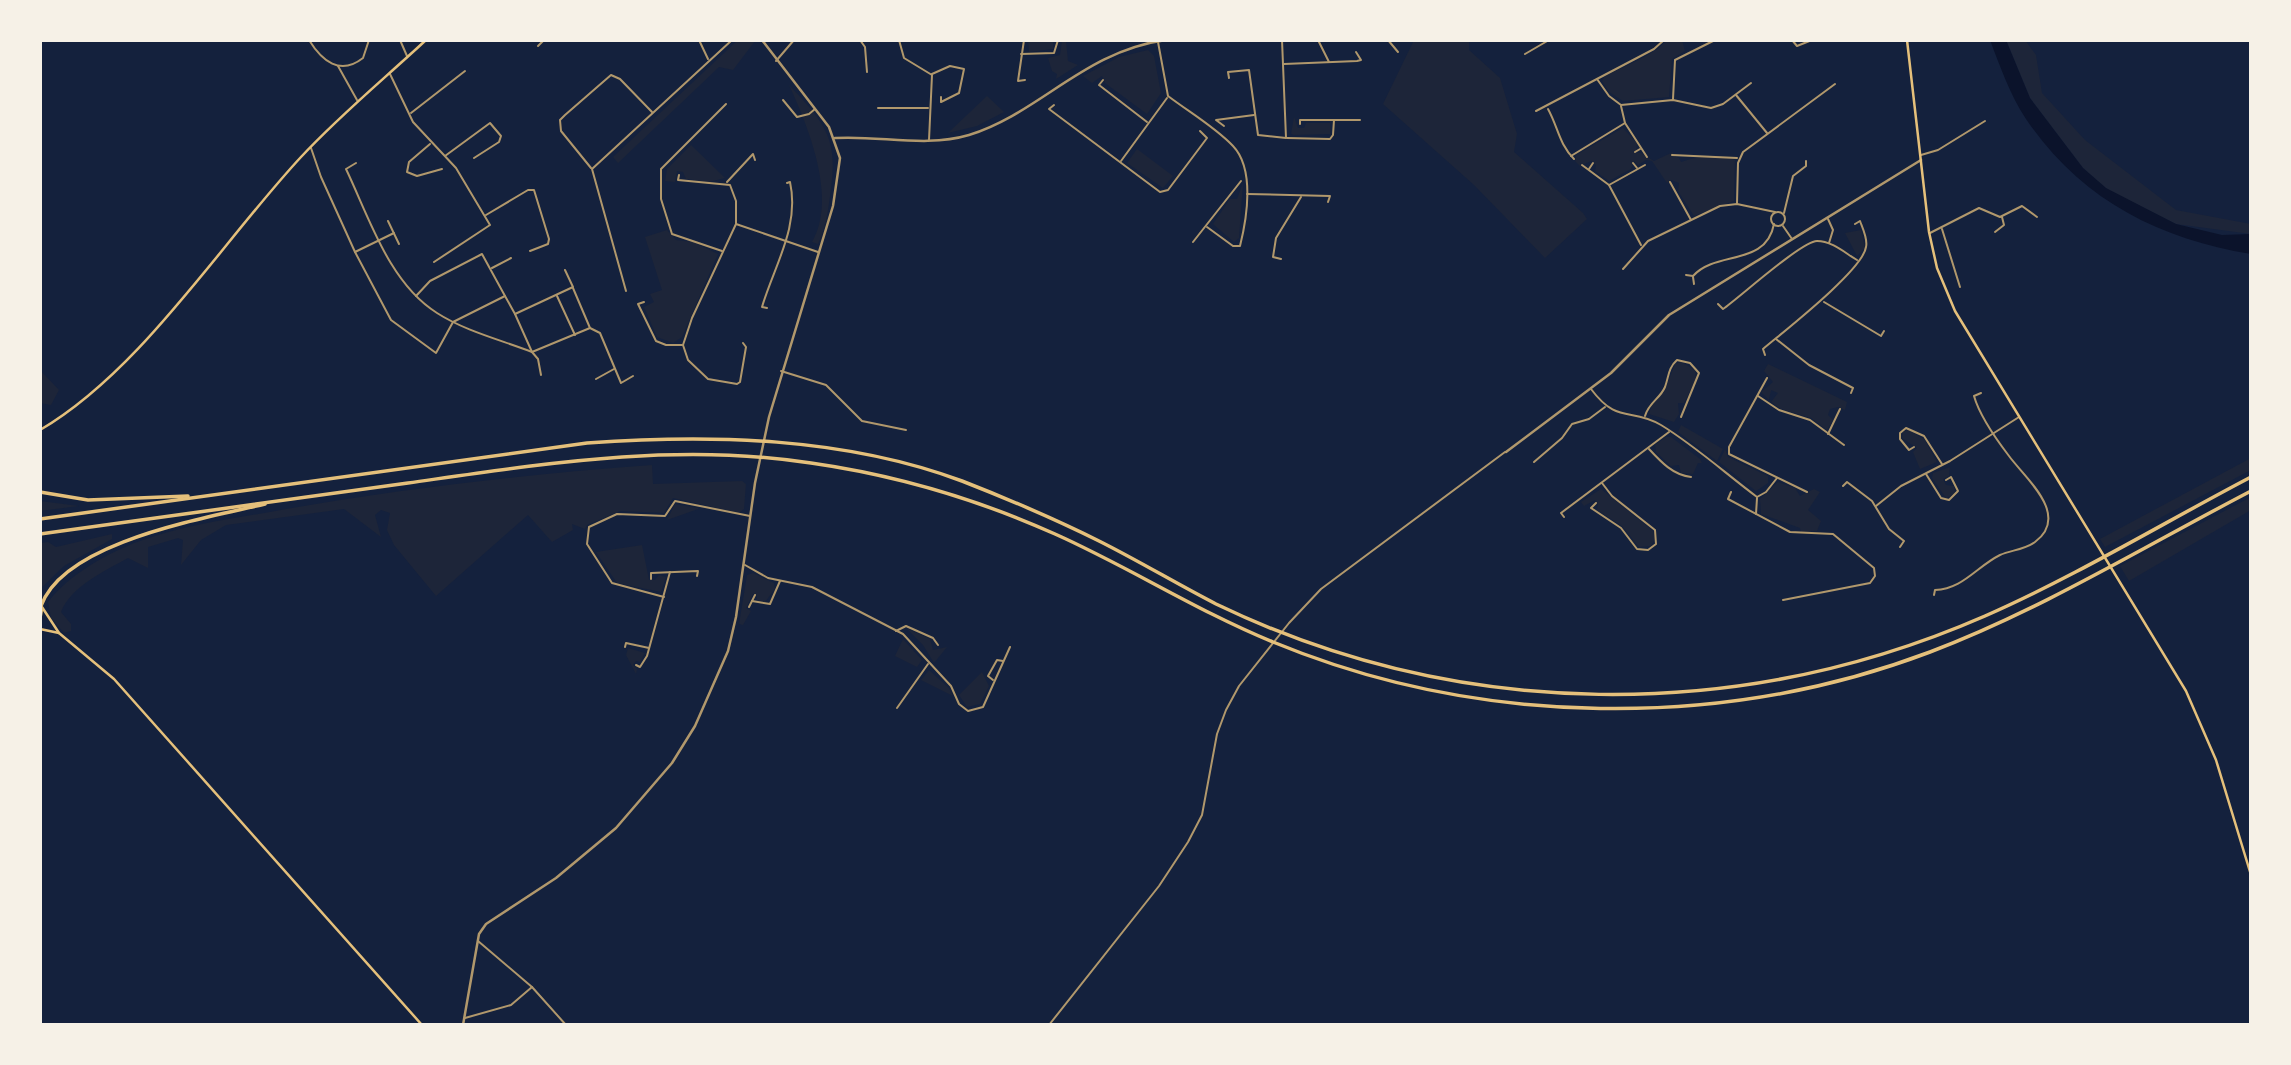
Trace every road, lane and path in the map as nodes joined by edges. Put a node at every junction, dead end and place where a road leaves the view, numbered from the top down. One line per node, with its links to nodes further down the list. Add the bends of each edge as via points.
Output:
1 (309, 40): 39 (street, via 322,58)
2 (369, 40): 39 (street, via 363,58)
3 (400, 40): 33 (street)
4 (426, 40): 33 (main road)
5 (544, 40): 26 (street)
6 (699, 40): 35 (street)
7 (732, 40): 35 (street)
8 (762, 40): 36 (street)
9 (794, 40): 36 (street)
10 (860, 40): 41 (street)
11 (899, 40): 43 (street, via 904,58)
12 (1024, 40): 31 (street)
13 (1058, 40): 31 (street, via 1054,53)
14 (1166, 40): 24 (street)
15 (1282, 40): 38 (street)
16 (1318, 40): 37 (street)
17 (1388, 40): 30 (street)
18 (1549, 40): 32 (street)
19 (1664, 40): 27 (street)
20 (1715, 40): 28 (street)
21 (1792, 40): 22 (street, via 1797,46)
22 (1812, 40)
23 (1906, 40): 86 (main road)
24 (1158, 41): 53 (street); 80 (street, via 1121,50 971,135)
25 (1650, 42): 27 (street)
26 (538, 46)
27 (1654, 49): 45 (street)
28 (1692, 51): 34 (street); 56 (street, via 1675,60)
29 (1356, 52): 37 (street, via 1361,60)
30 (1398, 52)
31 (1021, 54): 46 (street, via 1018,82)
32 (1525, 54)
33 (408, 57): 42 (main road)
34 (1695, 57)
35 (708, 60): 66 (street)
36 (776, 61): 62 (street)
37 (1329, 63): 38 (street)
38 (1283, 64): 79 (street)
39 (338, 66): 57 (street)
40 (466, 71): 67 (street)
41 (867, 72)
42 (389, 73): 57 (main road); 67 (street)
43 (932, 75): 54 (street, via 950,66 964,69 959,93 941,102); 64 (street)
44 (1228, 78): 68 (street, via 1228,72 1250,71)
45 (1597, 79): 60 (street); 61 (street)
46 (1025, 80)
47 (1103, 80): 72 (street, via 1099,85)
48 (1751, 83): 52 (street)
49 (1835, 84): 51 (street)
50 (1822, 85): 51 (street)
51 (1826, 90): 77 (street)
52 (1735, 94): 56 (street, via 1711,108); 77 (street)
53 (1168, 96): 72 (street); 119 (street, via 1233,146 1243,164)
54 (941, 97)
55 (783, 100): 62 (street, via 797,117)
56 (1673, 100): 60 (street)
57 (358, 101): 82 (main road)
58 (726, 104): 149 (street, via 661,169 659,182 671,234)
59 (1054, 105): 97 (street, via 1049,109)
60 (1621, 105): 73 (street)
61 (1548, 107): 65 (street); 88 (street, via 1560,145)
62 (816, 108): 78 (street)
63 (878, 108): 64 (street)
64 (929, 108): 80 (street)
65 (1536, 111)
66 (653, 113): 106 (street); 106 (street, via 615,75 607,76 560,120 561,131)
67 (409, 114): 81 (street)
68 (1255, 115): 75 (street, via 1216,120); 79 (street, via 1260,138)
69 (1334, 120): 70 (street); 74 (street, via 1300,120); 79 (street, via 1330,139)
70 (1360, 120)
71 (1985, 121): 86 (street, via 1938,150)
72 (1148, 123): 97 (street)
73 (1625, 123): 83 (street); 88 (street)
74 (1300, 124)
75 (1224, 126)
76 (1200, 131): 97 (street, via 1207,138 1164,192)
77 (1767, 133): 93 (street)
78 (835, 138): 80 (street); 151 (street, via 840,158 838,183)
79 (1286, 138)
80 (929, 141)
81 (432, 142): 87 (street); 105 (street, via 409,162 407,172 417,176)
82 (311, 147): 150 (street); 203 (main road, via 120,367)
83 (1641, 149): 84 (street); 90 (street)
84 (1635, 152)
85 (1672, 155): 89 (street)
86 (1920, 155): 95 (main road)
87 (445, 156): 91 (street, via 490,123 501,136 499,142); 126 (street)
88 (1571, 156): 92 (street)
89 (1683, 156): 93 (street); 98 (street)
90 (1647, 157)
91 (474, 158)
92 (1574, 159)
93 (1739, 159): 123 (street)
94 (755, 160): 113 (street, via 753,154)
95 (1920, 160): 129 (street); 140 (main road)
96 (1806, 161): 104 (street)
97 (1120, 162)
98 (1682, 162)
99 (356, 163): 141 (street, via 346,169)
100 (1593, 163): 108 (street)
101 (1633, 163): 107 (street)
102 (1582, 165): 108 (street)
103 (1645, 165): 107 (street)
104 (1806, 166): 109 (street); 125 (street, via 1793,176)
105 (442, 169)
106 (592, 169): 164 (street)
107 (1637, 169): 115 (street)
108 (1588, 170): 115 (street)
109 (1811, 170)
110 (679, 175): 113 (street, via 678,180)
111 (1241, 181): 118 (street)
112 (1671, 182): 117 (street)
113 (727, 183): 133 (street, via 735,191)
114 (787, 183): 143 (street, via 792,191 792,213)
115 (1609, 185): 147 (street)
116 (1679, 186): 117 (street)
117 (1674, 188): 130 (street)
118 (1233, 193): 120 (street); 136 (street)
119 (1246, 194): 121 (street); 136 (street, via 1240,246)
120 (1237, 196)
121 (1301, 196): 122 (street, via 1330,196); 153 (street, via 1273,244 1273,257)
122 (1328, 202)
123 (1737, 204): 124 (street); 130 (street, via 1720,206)
124 (1775, 212): 125 (street); 134 (street)
125 (1784, 214): 135 (street)
126 (486, 215): 148 (street, via 534,190 550,239); 155 (street, via 490,225)
127 (2002, 216): 128 (street, via 2022,206); 137 (street, via 1975,209); 138 (street, via 2004,225)
128 (2037, 217)
129 (1827, 218): 142 (street); 146 (street, via 1833,230)
130 (1692, 220): 147 (street)
131 (388, 221): 139 (street)
132 (1855, 223): 154 (street, via 1860,221 1867,243)
133 (736, 224): 143 (street); 149 (street)
134 (1774, 224): 135 (street); 160 (street, via 1760,249 1710,265)
135 (1782, 225): 142 (street)
136 (1207, 227): 144 (street)
137 (1942, 228): 140 (street); 163 (street)
138 (1995, 232)
139 (394, 233): 141 (street); 145 (street)
140 (1929, 233): 200 (main road, via 1955,311)
141 (380, 239): 150 (street); 166 (street, via 401,279)
142 (1793, 240): 188 (street, via 1669,315)
143 (786, 242): 151 (street); 171 (street, via 761,307)
144 (1193, 242)
145 (399, 244)
146 (1829, 244): 154 (street); 170 (street, via 1808,243 1723,309)
147 (1642, 245): 158 (street)
148 (530, 251)
149 (723, 251): 179 (street)
150 (355, 252): 173 (street, via 391,320 436,353)
151 (819, 253): 183 (street)
152 (511, 258): 156 (street)
153 (1281, 259)
154 (1857, 260): 168 (street)
155 (434, 262)
156 (491, 268): 166 (street, via 482,254 430,281); 167 (street)
157 (565, 270): 162 (street)
158 (1623, 270)
159 (1686, 275): 160 (street)
160 (1693, 276): 161 (street)
161 (1694, 284)
162 (573, 287): 165 (street); 174 (street)
163 (1960, 287)
164 (626, 291)
165 (556, 295): 172 (street); 176 (street)
166 (416, 296): 173 (street)
167 (505, 296): 172 (street); 173 (street)
168 (1824, 301): 175 (street, via 1881,336); 177 (street)
169 (644, 302): 179 (street, via 638,304 656,341)
170 (1718, 304)
171 (767, 308)
172 (515, 314): 180 (street)
173 (453, 322): 180 (street)
174 (590, 328): 176 (street); 182 (street, via 600,333)
175 (1884, 331)
176 (575, 336): 180 (street)
177 (1775, 338): 181 (street, via 1761,350); 189 (street, via 1809,365 1853,388)
178 (743, 343): 179 (street, via 746,347 737,384 708,379 688,360)
179 (683, 345)
180 (532, 352): 184 (street)
181 (1765, 355)
182 (615, 369): 185 (street, via 621,383); 186 (street)
183 (781, 371): 201 (street, via 826,385); 235 (street)
184 (541, 374)
185 (634, 376)
186 (596, 379)
187 (1770, 384): 191 (street, via 1766,380)
188 (1591, 388): 193 (street); 211 (street)
189 (1851, 393)
190 (1981, 393): 206 (street, via 1974,396)
191 (1757, 395): 207 (street, via 1779,410 1810,420); 219 (street, via 1729,454)
192 (1679, 406): 194 (street)
193 (1606, 407): 198 (street, via 1624,416); 212 (street, via 1572,424)
194 (1685, 409): 198 (street, via 1699,373 1690,363 1677,360); 199 (street)
195 (1840, 409): 197 (street)
196 (1830, 412): 197 (street)
197 (1838, 416): 207 (street)
198 (1645, 417): 205 (street)
199 (1681, 417)
200 (2020, 417): 206 (street); 265 (main road, via 2186,691 2216,760)
201 (862, 421): 202 (street); 204 (street)
202 (859, 426)
203 (40, 430)
204 (906, 430)
205 (1669, 431): 210 (street); 230 (street)
206 (1994, 432): 213 (street); 246 (street, via 2042,497 2047,510 2044,533 2030,545 1983,565 1956,586 1935,590)
207 (1827, 435): 208 (street)
208 (1844, 445)
209 (1914, 447): 213 (street, via 1909,450 1900,439 1906,428 1924,436)
210 (1648, 448): 215 (street); 221 (street)
211 (1506, 452): 274 (street, via 1321,589 1289,622 1240,686 1217,734 1202,815 1188,842)
212 (1534, 462)
213 (1942, 465): 216 (street)
214 (1679, 467): 215 (street)
215 (1676, 472): 217 (street)
216 (1926, 473): 220 (street, via 1941,498 1949,500 1958,490 1951,477); 233 (street)
217 (1691, 477)
218 (2251, 477): 228 (highway, via 1986,615 1897,650 1784,680 1670,694 1543,693 1466,684 1385,667 1306,642 1217,604 1098,540 1004,499 902,463 769,441 663,438 587,443)
219 (1777, 478): 223 (street); 230 (street)
220 (1946, 480)
221 (1601, 483): 232 (street, via 1655,530 1656,544 1648,550 1636,549 1621,528 1591,508); 236 (street, via 1561,513)
222 (1843, 486): 233 (street, via 1847,482)
223 (1801, 489): 227 (street); 229 (street)
224 (2251, 491): 231 (highway, via 1955,641 1845,679 1728,701 1566,708 1464,696 1340,667 1212,615 1091,551 1012,516 897,479 806,462 715,454 624,455)
225 (40, 492): 228 (highway, via 101,500)
226 (1731, 492): 234 (street, via 1728,499)
227 (1808, 492)
228 (226, 493): 237 (highway)
229 (1799, 495)
230 (1757, 497): 234 (street)
231 (288, 498): 238 (highway); 250 (highway, via 120,542 61,580)
232 (1596, 503)
233 (1876, 506): 239 (street, via 1889,529 1904,541)
234 (1756, 515): 248 (street, via 1790,532 1833,534 1874,568 1870,583)
235 (751, 516): 240 (street); 247 (street, via 675,501 665,516 617,514 589,527 587,544 612,583)
236 (1564, 517)
237 (40, 519)
238 (40, 534)
239 (1900, 547)
240 (744, 565): 244 (street); 266 (street, via 728,651 695,726 672,763 616,828 556,878 494,916)
241 (670, 572): 242 (street, via 698,570); 243 (street, via 651,573); 247 (street)
242 (697, 576)
243 (651, 579)
244 (780, 581): 249 (street, via 770,604); 254 (street, via 812,587)
245 (754, 595): 249 (street)
246 (1934, 596)
247 (664, 597): 259 (street)
248 (1783, 600)
249 (752, 601): 251 (street)
250 (41, 606): 252 (main road); 255 (main road)
251 (749, 607)
252 (40, 621)
253 (40, 629): 255 (main road)
254 (896, 631): 256 (street, via 906,626); 261 (street, via 911,640)
255 (59, 633): 271 (main road, via 114,679)
256 (938, 645)
257 (625, 647): 259 (street, via 626,643)
258 (1010, 647): 260 (street)
259 (649, 649): 262 (street, via 640,667)
260 (1003, 661): 263 (street); 263 (street, via 997,660 989,671)
261 (928, 664): 263 (street, via 968,711 983,707); 264 (street)
262 (636, 665)
263 (994, 680)
264 (897, 708)
265 (2251, 875)
266 (478, 941): 267 (street); 270 (street)
267 (532, 987): 270 (street, via 511,1006); 273 (street)
268 (2250, 993): 269 (street)
269 (2251, 1005)
270 (464, 1018): 272 (street)
271 (422, 1025)
272 (463, 1025)
273 (566, 1025)
274 (1049, 1025)

